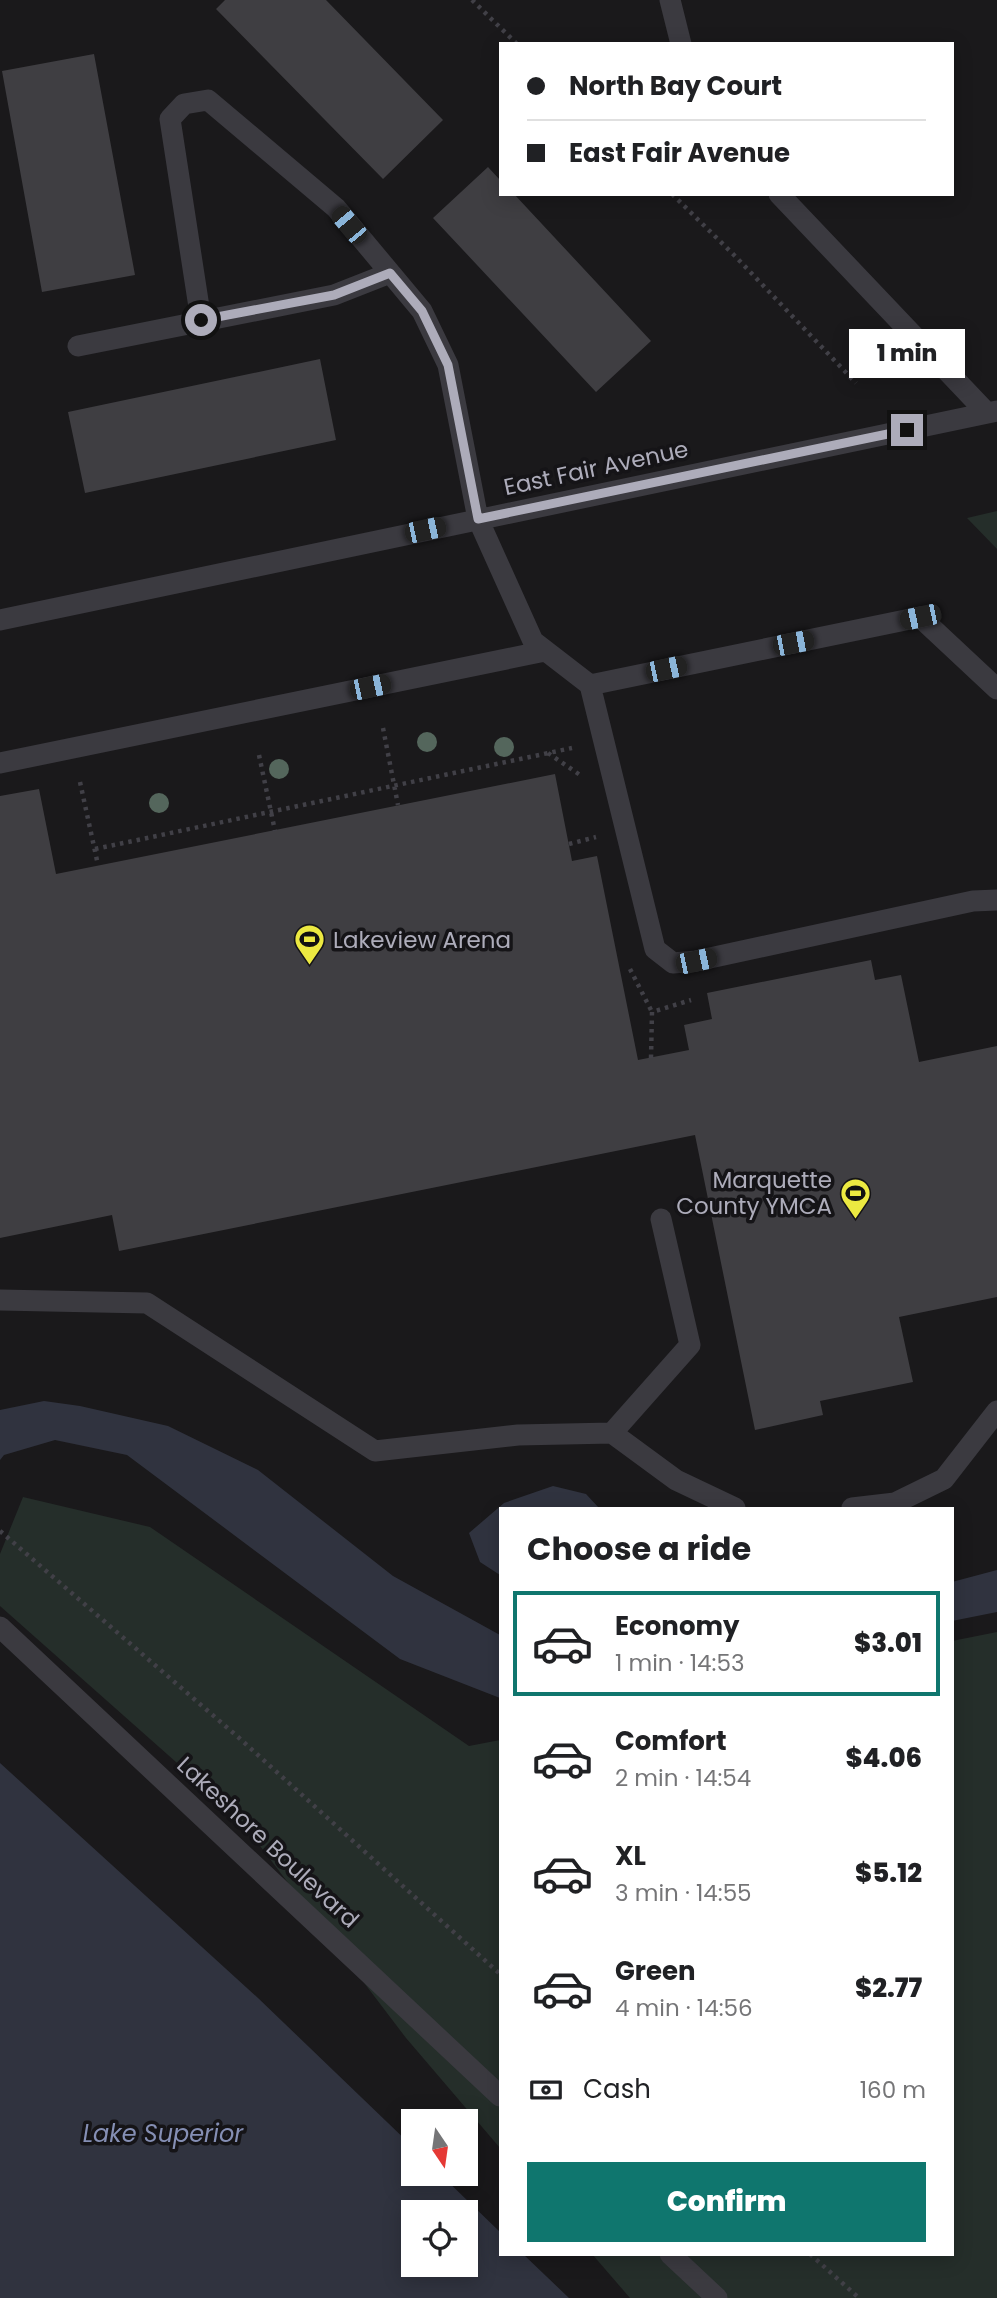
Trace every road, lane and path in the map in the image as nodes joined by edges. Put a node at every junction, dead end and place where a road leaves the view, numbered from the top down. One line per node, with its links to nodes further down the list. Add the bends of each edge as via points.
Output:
1 (472, 0): 3 (path)
2 (670, 0): 4 (street)
3 (515, 42)
4 (680, 42)
5 (673, 196): 10 (path)
6 (781, 196): 11 (street)
7 (390, 273): 8 (street, via 334,295); 8 (street, via 336,208 208,100 184,104 170,119); 12 (street, via 422,311 448,365)
8 (201, 320): 9 (street)
9 (78, 345)
10 (856, 383)
11 (992, 412): 12 (street, East Fair Avenue)
12 (478, 519): 13 (street, East Fair Avenue); 14 (street, via 533,641)
13 (0, 620)
14 (545, 650): 15 (street); 20 (street)
15 (590, 685): 16 (street, via 920,617); 30 (street, via 655,949 673,963)
16 (997, 688)
17 (383, 728): 22 (path)
18 (572, 748): 22 (path)
19 (259, 755): 24 (path)
20 (0, 763)
21 (80, 782): 28 (path)
22 (395, 785): 23 (path); 24 (path)
23 (398, 806)
24 (271, 811): 25 (path); 28 (path)
25 (275, 831)
26 (596, 837): 27 (path)
27 (569, 844)
28 (95, 849): 29 (path)
29 (99, 866)
30 (997, 900)
31 (691, 999): 32 (path, via 652,1012)
32 (651, 1058)
33 (661, 1219): 36 (street, via 690,1345)
34 (0, 1300): 36 (street, via 147,1303 375,1451 518,1435)
35 (997, 1411): 38 (street, via 944,1479 895,1503)
36 (612, 1433): 37 (street, via 676,1480)
37 (734, 1507)
38 (861, 1507)
39 (0, 1531): 41 (path, via 238,1737)
40 (0, 1628): 42 (street, Lakeshore Boulevard)
41 (499, 1973)
42 (499, 2095)
43 (672, 2256): 45 (street)
44 (812, 2256): 46 (path)
45 (717, 2298)
46 (859, 2298)

